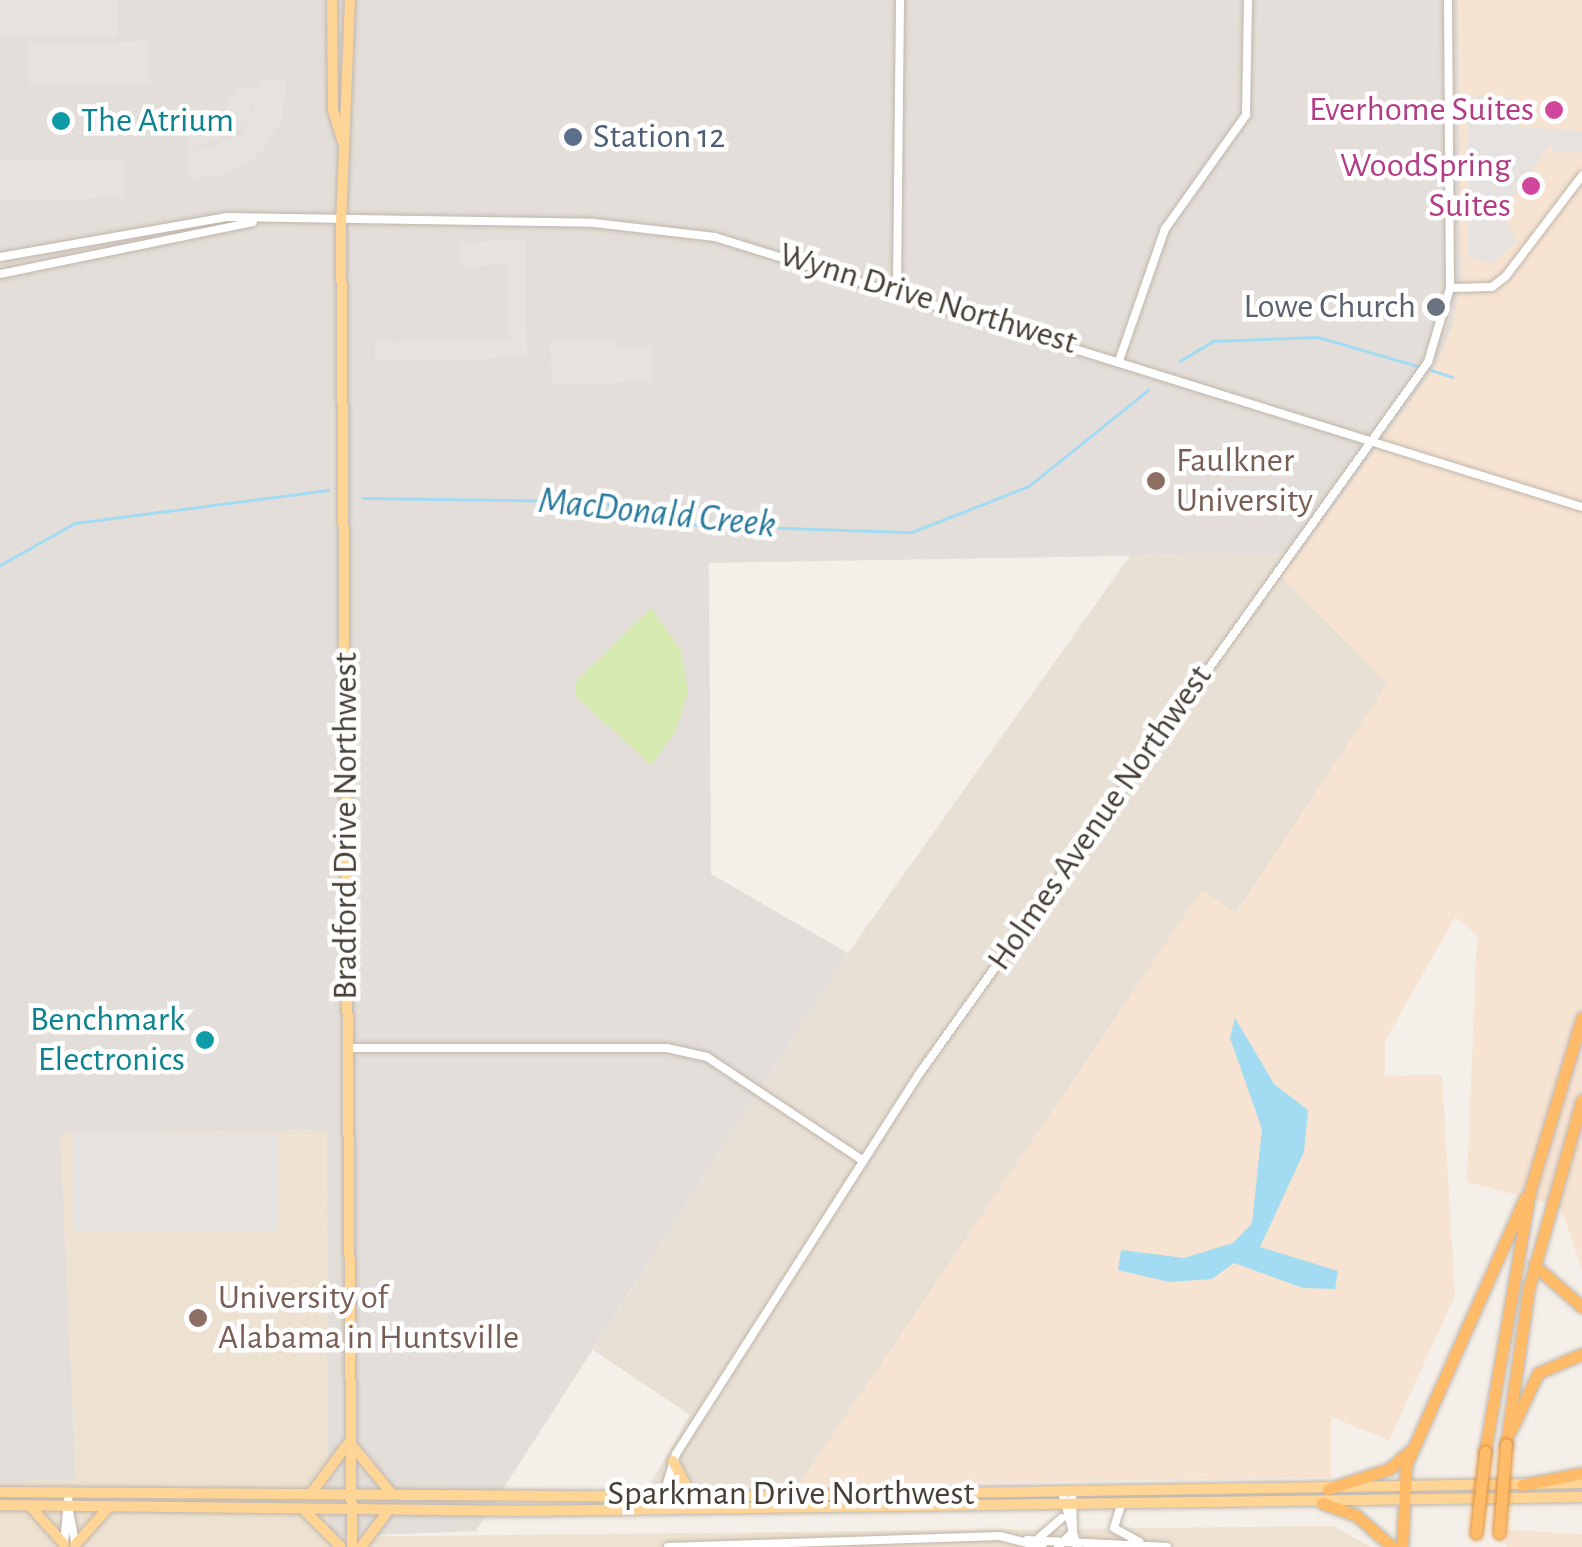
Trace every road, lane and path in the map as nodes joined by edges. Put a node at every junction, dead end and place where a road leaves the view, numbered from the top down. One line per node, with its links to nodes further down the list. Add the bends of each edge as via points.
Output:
1 (332, 0): 6 (main road, Bradford Drive Northwest, via 333,110)
2 (350, 0): 6 (main road, Bradford Drive Northwest)
3 (900, 0): 12 (street)
4 (1248, 0): 14 (street, via 1246,115 1164,230)
5 (1448, 0): 13 (street, Holmes Avenue Northwest)
6 (342, 142): 8 (main road, Bradford Drive Northwest)
7 (1582, 176): 13 (street, via 1506,276 1492,287)
8 (341, 220): 9 (street, Wynn Drive Northwest); 12 (street, Wynn Drive Northwest, via 665,229); 18 (main road, Bradford Drive Northwest)
9 (253, 222): 10 (street, Wynn Drive Northwest, via 226,217); 11 (street, Wynn Drive Northwest)
10 (0, 257)
11 (0, 274)
12 (897, 287): 14 (street, Wynn Drive Northwest)
13 (1450, 288): 15 (street, Holmes Avenue Northwest, via 1428,362)
14 (1120, 358): 15 (street, Wynn Drive Northwest)
15 (1374, 441): 16 (street, Wynn Drive Northwest); 20 (street, Holmes Avenue Northwest)
16 (1582, 506)
17 (1582, 1018): 21 (highway)
18 (348, 1048): 20 (street, via 667,1048 707,1058); 25 (main road, Bradford Drive Northwest)
19 (1582, 1100): 22 (highway)
20 (862, 1160): 28 (street, Holmes Avenue Northwest)
21 (1530, 1190): 27 (highway); 69 (highway, bridge)
22 (1534, 1265): 23 (highway); 26 (highway)
23 (1582, 1307)
24 (1582, 1354): 26 (highway, via 1538,1373)
25 (349, 1441): 37 (main road, via 332,1476); 38 (main road); 39 (main road, Bradford Drive Northwest)
26 (1506, 1444): 55 (highway, bridge)
27 (1413, 1448): 32 (highway); 33 (highway, via 1388,1469)
28 (673, 1460): 40 (street, Holmes Avenue Northwest); 42 (main road)
29 (1582, 1472): 31 (highway)
30 (1582, 1483): 31 (main road, Sparkman Drive Northwest)
31 (1522, 1485): 32 (main road, Sparkman Drive Northwest)
32 (1406, 1486): 33 (main road, Sparkman Drive Northwest); 43 (highway)
33 (1328, 1488): 36 (main road, Sparkman Drive Northwest)
34 (0, 1492): 35 (main road, Sparkman Drive Northwest)
35 (69, 1492): 37 (main road, Sparkman Drive Northwest); 48 (street)
36 (1067, 1492): 42 (main road, Sparkman Drive Northwest); 53 (street)
37 (309, 1493): 39 (main road, Sparkman Drive Northwest)
38 (392, 1494): 39 (main road, Sparkman Drive Northwest); 40 (main road, Sparkman Drive Northwest)
39 (349, 1496): 50 (main road, Bradford Drive Northwest)
40 (660, 1496): 42 (main road, Sparkman Drive Northwest); 52 (street, Holmes Avenue Northwest)
41 (1582, 1496): 43 (main road, Sparkman Drive Northwest)
42 (692, 1497)
43 (1406, 1500): 44 (main road, Sparkman Drive Northwest); 68 (highway)
44 (1322, 1503): 47 (main road, Sparkman Drive Northwest); 67 (highway, via 1357,1516)
45 (0, 1505): 46 (main road, Sparkman Drive Northwest)
46 (30, 1505): 48 (main road, Sparkman Drive Northwest); 59 (main road)
47 (1121, 1505): 53 (main road, Sparkman Drive Northwest); 58 (street, via 1114,1528)
48 (68, 1506): 49 (main road, Sparkman Drive Northwest); 59 (street)
49 (110, 1507): 54 (main road, Sparkman Drive Northwest); 59 (main road)
50 (349, 1510): 51 (main road, Sparkman Drive Northwest); 54 (main road, Sparkman Drive Northwest); 62 (main road)
51 (388, 1510): 52 (main road, Sparkman Drive Northwest); 63 (main road)
52 (660, 1510): 53 (main road, Sparkman Drive Northwest)
53 (1066, 1510): 56 (street); 57 (street); 57 (street)
54 (306, 1511): 61 (main road)
55 (1499, 1540)
56 (1041, 1542): 57 (street); 64 (street)
57 (1073, 1543): 60 (street); 65 (street)
58 (1142, 1543): 60 (street); 66 (street)
59 (70, 1546)
60 (1100, 1546)
61 (341, 1547)
62 (352, 1547)
63 (361, 1547)
64 (668, 1547)
65 (1058, 1547)
66 (1167, 1547)
67 (1392, 1547)
68 (1402, 1547)
69 (1475, 1547)

